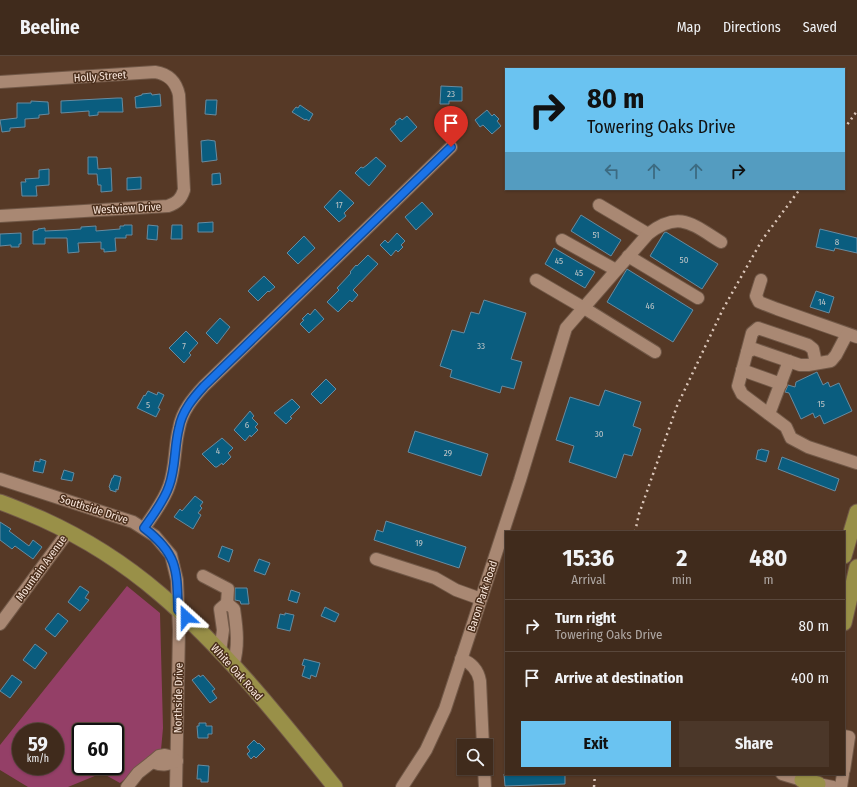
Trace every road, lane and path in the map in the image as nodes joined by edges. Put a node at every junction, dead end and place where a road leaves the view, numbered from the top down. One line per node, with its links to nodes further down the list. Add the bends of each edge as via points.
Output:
1 (0, 82): 2 (street, Holly Street, via 155,72 166,75 175,83)
2 (179, 104): 5 (street, Westview Drive, via 184,190 174,204)
3 (451, 147): 27 (street, via 193,398 179,427 174,470 166,495)
4 (599, 205): 6 (street)
5 (0, 216)
6 (648, 234): 8 (street, via 658,225 680,221); 9 (street)
7 (562, 240): 10 (street)
8 (721, 242)
9 (628, 256): 10 (street); 13 (street)
10 (616, 270): 14 (street)
11 (536, 280): 14 (street)
12 (761, 280): 15 (street, via 756,296 759,302)
13 (698, 298)
14 (584, 308): 16 (street); 33 (street, Baron Park Road, via 566,328)
15 (852, 335): 19 (street, via 831,361)
16 (655, 352)
17 (747, 352): 18 (street, via 754,349); 19 (street, via 752,333 758,328 808,345 813,349); 20 (street)
18 (789, 361): 19 (street, via 800,365); 21 (street)
19 (816, 363)
20 (742, 370): 21 (street); 22 (street, via 738,386 742,394)
21 (781, 384): 22 (street)
22 (769, 414): 23 (street, via 786,428 791,438 808,447)
23 (857, 463)
24 (0, 479): 27 (street, Southside Drive, via 112,514)
25 (0, 502): 28 (main road, White Oak Road)
26 (857, 512): 29 (main road)
27 (144, 528): 35 (street, Southside Drive, via 171,555 177,580)
28 (68, 532): 35 (main road, White Oak Road, via 115,560); 37 (street, Mountain Avenue)
29 (849, 552)
30 (376, 559): 33 (street, via 435,578 456,590)
31 (857, 567): 36 (main road)
32 (203, 576): 34 (street, via 228,589)
33 (481, 598): 39 (street, Baron Park Road)
34 (226, 603): 38 (street, via 220,609 223,630); 40 (street, via 234,609 237,632 237,654)
35 (178, 610): 38 (main road, White Oak Road); 43 (street, Northside Drive)
36 (845, 619)
37 (0, 624)
38 (220, 652): 40 (main road, White Oak Road)
39 (461, 659): 42 (street, via 472,665 479,674); 53 (street, Baron Park Road, via 435,734)
40 (233, 666): 52 (main road, White Oak Road)
41 (845, 736): 44 (street, via 849,737)
42 (483, 739)
43 (177, 761): 50 (street, via 169,756 158,756 138,773); 51 (street, Northside Drive)
44 (845, 763)
45 (484, 775): 54 (street)
46 (785, 775): 48 (street)
47 (843, 775): 56 (street)
48 (802, 780): 49 (main road)
49 (819, 782): 55 (street)
50 (127, 787)
51 (176, 787)
52 (335, 787)
53 (402, 787)
54 (485, 787)
55 (833, 787)
56 (841, 787)

